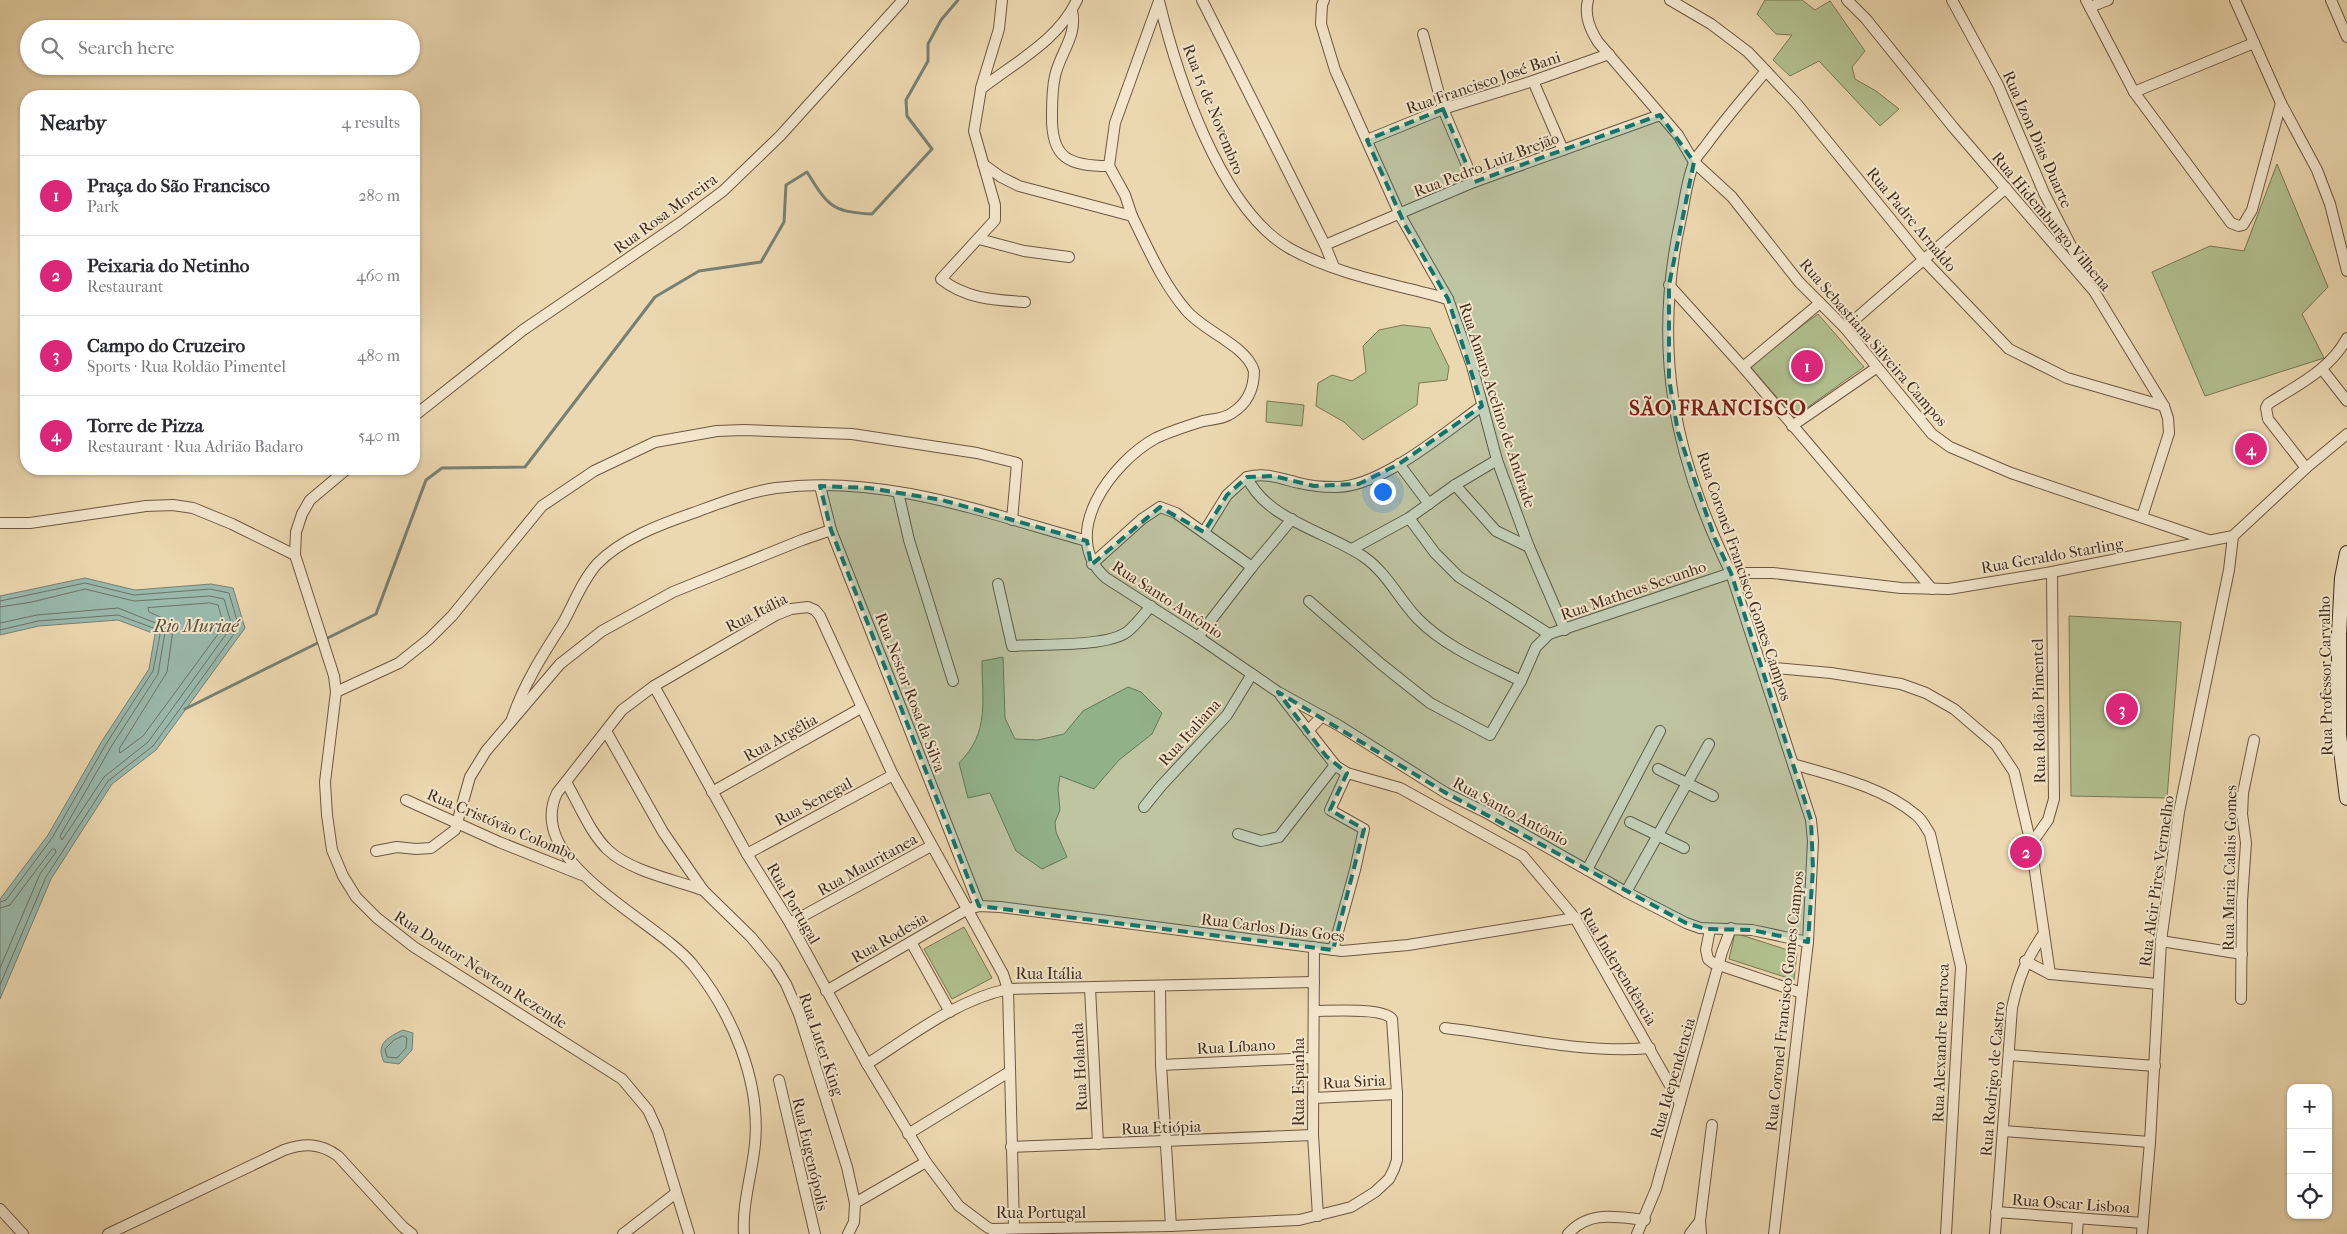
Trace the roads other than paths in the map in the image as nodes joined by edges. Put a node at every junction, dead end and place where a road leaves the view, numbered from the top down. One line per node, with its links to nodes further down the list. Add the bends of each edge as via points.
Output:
1 (903, 0): 56 (street, Rua Rosa Moreira, via 780,136 722,191 523,330)
2 (1002, 0): 23 (street, via 999,29)
3 (1077, 0): 15 (street)
4 (1159, 0): 32 (street, via 1115,124); 41 (street, Rua 15 de Novembro, via 1178,67 1227,183 1243,206 1281,242)
5 (1202, 0): 38 (street)
6 (1324, 0): 28 (street, Rua Amaro Acelino de Andrade, via 1321,24 1335,70)
7 (1588, 0): 20 (street, via 1586,12 1591,30)
8 (1670, 0): 21 (street, Rua Padre Arnaldo, via 1711,24 1748,52)
9 (1847, 0): 34 (street, Rua Hidemburgo Vilhena)
10 (1952, 0): 44 (street, Rua Izon Dias Duarte, via 1998,85 2044,192)
11 (2108, 0): 14 (street)
12 (2235, 0): 19 (street)
13 (2331, 0): 16 (street)
14 (2088, 3): 24 (street)
15 (1072, 11): 23 (street, via 1046,41); 32 (street, via 1073,28 1052,91 1053,142 1070,160 1086,166)
16 (2344, 18): 18 (street)
17 (1423, 34): 26 (street)
18 (2347, 37)
19 (2254, 43): 24 (street); 25 (street)
20 (1609, 54): 22 (street, Rua Francisco José Bani); 27 (street)
21 (1766, 71): 30 (street, Rua Coronel Francisco Gomes Campos); 40 (street, Rua Padre Arnaldo, via 1797,104)
22 (1533, 81): 26 (street, Rua Francisco José Bani); 29 (street)
23 (981, 89): 31 (street, via 974,131)
24 (2134, 92): 25 (street, via 2210,198 2231,223 2239,226 2252,210)
25 (2281, 103): 42 (street, via 2317,170 2330,204)
26 (1443, 109): 28 (street, Rua Francisco José Bani); 33 (street)
27 (1660, 116): 29 (street, Rua Pedro Luiz Brejão); 30 (street, via 1678,135)
28 (1367, 140): 35 (street, Rua Amaro Acelino de Andrade)
29 (1563, 150): 33 (street, Rua Pedro Luiz Brejão)
30 (1694, 162): 43 (street, Rua Coronel Francisco Gomes Campos); 47 (street, Rua Sebastiana Silveira Campos, via 1732,197 1799,282)
31 (983, 164): 36 (street, via 1019,186); 37 (street, via 996,214 995,220)
32 (1109, 166): 36 (street, Rua Santo Antônio)
33 (1474, 182): 35 (street, Rua Pedro Luiz Brejão)
34 (2006, 188): 40 (street); 44 (street, Rua Hidemburgo Vilhena)
35 (1400, 215): 38 (street, Rua Pedro Luiz Brejão); 45 (street, Rua Amaro Acelino de Andrade)
36 (1132, 216): 76 (street, Rua Santo Antônio, via 1170,290 1187,312 1246,357 1254,371 1254,381 1243,405 1232,414 1176,429 1156,439 1119,469 1092,509)
37 (979, 239): 39 (street, via 1024,251); 46 (street, via 941,279 951,287 982,299)
38 (1325, 245): 41 (street)
39 (1069, 257)
40 (1923, 259): 48 (street); 55 (street, Rua Padre Arnaldo, via 2009,349 2068,378)
41 (1334, 267): 45 (street, Rua 15 de Novembro)
42 (2347, 271)
43 (1669, 285): 50 (street); 85 (street, Rua Coronel Francisco Gomes Campos, via 1670,379 1678,432 1715,539)
44 (2094, 291): 55 (street, Rua Hidemburgo Vilhena)
45 (1448, 299): 54 (street, Rua Amaro Acelino de Andrade)
46 (1026, 302)
47 (1820, 303): 48 (street, Rua Sebastiana Silveira Campos); 50 (street)
48 (1845, 328): 51 (street, Rua Sebastiana Silveira Campos)
49 (2347, 338): 52 (street, via 2336,357)
50 (1743, 367): 57 (street)
51 (1876, 368): 57 (street); 68 (street, Rua Sebastiana Silveira Campos, via 1932,434 1950,447 2011,474)
52 (2322, 369): 53 (street); 61 (street, via 2268,404 2265,413)
53 (2347, 401)
54 (1482, 406): 59 (street, Rua Amaro Acelino de Andrade); 60 (street)
55 (2164, 406): 68 (street, Rua Hidemburgo Vilhena, via 2169,433)
56 (420, 411)
57 (1792, 426): 87 (street)
58 (2345, 437): 61 (street)
59 (1497, 460): 64 (street); 78 (street, Rua Amaro Acelino de Andrade)
60 (1399, 464): 63 (street, via 1350,487 1314,486 1263,475); 67 (street)
61 (2306, 468): 75 (street)
62 (340, 475): 81 (street, via 310,500 302,514 296,532)
63 (1247, 477): 70 (street, via 1262,500); 74 (street, via 1227,495)
64 (1455, 485): 67 (street); 78 (street, via 1492,528)
65 (820, 486): 66 (street); 73 (street, Rua Nestor Rosa da Silva); 102 (street, via 777,488 749,494 667,522 605,556 586,579 526,684)
66 (898, 492): 71 (street, via 942,500); 95 (street, via 909,540)
67 (1429, 504): 69 (street)
68 (2142, 517): 77 (street, Rua Sebastiana Silveira Campos)
69 (1409, 518): 79 (street); 91 (street, Rua Matheus Secunho, via 1435,553 1460,578)
70 (1292, 519): 79 (street); 83 (street)
71 (1012, 520): 76 (street); 98 (street, via 1017,463 977,453 852,434 777,430 717,431 655,442 594,471 542,506 452,616 416,651 399,663)
72 (0, 523): 81 (street, via 30,523 173,505 193,508)
73 (831, 530): 102 (street, via 673,592 628,615 560,664); 133 (street, Rua Nestor Rosa da Silva)
74 (1204, 532): 82 (street, via 1176,513 1160,507 1142,518); 83 (street)
75 (2233, 536): 77 (street, Rua Geraldo Starling); 140 (street, Rua Alcir Pires Vermelho, via 2229,570 2179,812)
76 (1087, 540): 82 (street, Rua Santo Antônio)
77 (2209, 541): 84 (street, Rua Geraldo Starling)
78 (1529, 547): 90 (street, Rua Amaro Acelino de Andrade)
79 (1352, 550): 96 (street, via 1378,570 1417,618 1434,633 1460,651)
80 (2347, 554): 117 (street, Rua Professor Carvalho, via 2342,578 2339,634 2340,735)
81 (295, 555): 98 (street, Rua Doutor Newton Rezende, via 334,676)
82 (1092, 564): 89 (street, Rua Santo Antônio, via 1106,578)
83 (1252, 567): 92 (street)
84 (2052, 572): 87 (street, Rua Geraldo Starling); 124 (street, Rua Roldão Pimentel, via 2054,799 2048,820)
85 (1731, 573): 87 (street, Rua Geraldo Starling, via 1764,572); 90 (street, Rua Matheus Secunho); 93 (street, Rua Coronel Francisco Gomes Campos)
86 (998, 584): 89 (street, via 1012,646 1098,642 1116,638 1126,633)
87 (1932, 589)
88 (1309, 601): 96 (street, via 1430,702 1490,735)
89 (1150, 606): 92 (street, Rua Santo Antônio)
90 (1565, 630): 91 (street, Rua Matheus Secunho)
91 (1549, 634): 96 (street, via 1536,647)
92 (1198, 637): 94 (street, Rua Santo Antônio)
93 (1763, 667): 108 (street, Rua Coronel Francisco Gomes Campos); 124 (street, via 1900,684 1926,693 1954,709 1996,745 2014,772)
94 (1252, 674): 99 (street, Rua Santo Antônio); 119 (street, Rua Italiana, via 1227,715)
95 (954, 681)
96 (1521, 681)
97 (654, 686): 100 (street, Rua Itália, via 776,615 803,606 815,610 820,616); 103 (street, Rua Itália, via 622,710); 115 (street, Rua Portugal)
98 (336, 692): 180 (street, Rua Doutor Newton Rezende, via 325,782 327,815 332,850 356,897 414,947 622,1079 648,1110)
99 (1278, 692): 101 (street, Rua Santo Antônio); 104 (street, Rua Independência)
100 (862, 708): 112 (street, Rua Itália); 115 (street, Rua Argélia)
101 (1322, 716): 104 (street); 129 (street, Rua Santo Antônio, via 1446,794 1485,812)
102 (512, 719): 121 (street, via 473,768)
103 (606, 731): 113 (street, Rua Itália); 131 (street, Rua Luter King, via 663,832)
104 (1308, 731): 109 (street, Rua Independência)
105 (1660, 731): 129 (street)
106 (2254, 740): 145 (street, Rua Maria Calais Gomes, via 2243,793 2246,843)
107 (1709, 744): 114 (street)
108 (1793, 764): 142 (street, Rua Coronel Francisco Gomes Campos, via 1811,820 1813,840); 206 (street, Rua Alexandre Barroca, via 1846,780 1894,801 1917,816 1930,834 1961,968)
109 (1335, 765): 111 (street, Rua Independência); 122 (street, via 1279,837 1261,841)
110 (1658, 769): 114 (street)
111 (1347, 772): 135 (street, Rua Independência, via 1400,788 1523,856); 144 (street, via 1330,810 1364,828)
112 (893, 775): 125 (street, Rua Itália); 128 (street, Rua Senegal)
113 (566, 782): 130 (street, Rua Itália, via 556,793 550,816 559,843 569,860); 131 (street, Rua Luter King, via 608,850 640,868)
114 (1686, 783): 116 (street); 123 (street)
115 (712, 792): 128 (street, Rua Portugal)
116 (1712, 796)
117 (2347, 797)
118 (406, 800): 121 (street, Rua Cristóvão Colombo)
119 (1144, 807)
120 (1630, 822): 123 (street)
121 (458, 824): 127 (street, via 448,837 431,848 398,847); 130 (street, Rua Cristóvão Colombo)
122 (1238, 834)
123 (1658, 836): 126 (street); 132 (street)
124 (2031, 844): 139 (street)
125 (931, 846): 134 (street, Rua Itália); 136 (street, Rua Mauritanea)
126 (1684, 848)
127 (376, 851)
128 (747, 854): 136 (street, Rua Portugal)
129 (1588, 870): 132 (street, Rua Santo Antônio)
130 (585, 876): 197 (street, Rua Itália, via 689,959 724,1010 751,1084 756,1117 744,1209)
131 (703, 890): 181 (street, Rua Luter King, via 751,936 786,984 799,1014 847,1167)
132 (1626, 892): 138 (street, Rua Santo Antônio, via 1686,923)
133 (979, 906): 134 (street, Rua Carlos Dias Goes); 143 (street, Rua Carlos Dias Goes)
134 (966, 910): 141 (street, Rua Rodesia); 153 (street, Rua Itália)
135 (1575, 918): 144 (street, Rua Carlos Dias Goes, via 1408,945); 160 (street, Rua Independência)
136 (790, 923): 154 (street, Rua Portugal)
137 (1731, 928): 138 (street, Rua Santo Antônio); 142 (street, Rua Santo Antônio); 147 (street, Rua Idependencia)
138 (1710, 929): 147 (street, via 1706,956)
139 (2044, 933): 146 (street, Rua Rodrigo de Castro); 148 (street)
140 (2161, 941): 145 (street); 150 (street, Rua Alcir Pires Vermelho)
141 (911, 942): 154 (street, Rua Rodesia); 158 (street)
142 (1808, 942): 155 (street, Rua Coronel Francisco Gomes Campos)
143 (1314, 946): 144 (street, Rua Carlos Dias Goes); 149 (street, Rua Espanha)
144 (1333, 950)
145 (2242, 954): 156 (street, Rua Maria Calais Gomes)
146 (2025, 961): 148 (street); 161 (street, Rua Rodrigo de Castro, via 2012,1008)
147 (1720, 966): 155 (street); 170 (street, Rua Idependencia)
148 (2050, 974): 150 (street)
149 (1314, 982): 151 (street, Rua Itália); 157 (street, Rua Espanha)
150 (2158, 984): 165 (street, Rua Alcir Pires Vermelho)
151 (1160, 987): 152 (street, Rua Itália); 164 (street)
152 (1090, 988): 153 (street, Rua Itália); 177 (street, Rua Holanda)
153 (1008, 989): 158 (street, via 978,998); 166 (street)
154 (826, 991): 163 (street, Rua Portugal)
155 (1802, 993): 205 (street, Rua Coronel Francisco Gomes Campos)
156 (2241, 999)
157 (1314, 1011): 162 (street, Rua Espanha); 168 (street, Rua Portugal, via 1390,1015)
158 (950, 1012): 163 (street)
159 (1445, 1028): 160 (street, via 1587,1049)
160 (1650, 1048): 170 (street, Rua Independência)
161 (2009, 1056): 165 (street); 172 (street, Rua Rodrigo de Castro)
162 (1312, 1058): 164 (street, Rua Líbano); 169 (street, Rua Espanha)
163 (867, 1064): 173 (street, Rua Portugal)
164 (1162, 1065): 175 (street)
165 (2154, 1066): 176 (street, Rua Alcir Pires Vermelho)
166 (1009, 1072): 173 (street); 178 (street)
167 (779, 1080): 198 (street, Rua Eugenópolis)
168 (1397, 1094): 169 (street, Rua Siria); 184 (street, Rua Portugal, via 1396,1160 1389,1179 1351,1206)
169 (1313, 1098): 174 (street, Rua Espanha)
170 (1680, 1103): 186 (street, Rua Idependencia)
171 (1712, 1125): 187 (street)
172 (2003, 1131): 176 (street); 183 (street, Rua Rodrigo de Castro)
173 (908, 1134): 179 (street, Rua Portugal)
174 (1313, 1135): 175 (street, Rua Etiópia); 184 (street, Rua Espanha)
175 (1167, 1142): 177 (street, Rua Etiópia); 189 (street)
176 (2150, 1142): 188 (street, Rua Alcir Pires Vermelho)
177 (1098, 1144): 178 (street, Rua Etiópia)
178 (1011, 1147): 190 (street)
179 (926, 1162): 181 (street); 191 (street, Rua Portugal, via 960,1206)
180 (676, 1193): 195 (street); 196 (street, Rua Doutor Newton Rezende)
181 (855, 1204): 199 (street, Rua Luter King, via 854,1222)
182 (0, 1209): 192 (street)
183 (1996, 1212): 185 (street, Rua Oscar Lisboa); 207 (street, Rua Rodrigo de Castro)
184 (1318, 1216): 189 (street, Rua Portugal, via 1299,1220)
185 (2078, 1219): 188 (street, Rua Oscar Lisboa); 208 (street)
186 (1645, 1220): 201 (street, via 1590,1218 1577,1223); 202 (street, Rua Idependencia)
187 (1700, 1220): 203 (street); 204 (street)
188 (2143, 1223): 209 (street, Rua Alcir Pires Vermelho)
189 (1171, 1226): 190 (street, Rua Portugal)
190 (1014, 1227): 191 (street, Rua Portugal)
191 (991, 1229): 200 (street)
192 (23, 1234)
193 (108, 1234): 194 (street, via 284,1150 305,1144 326,1148 338,1156)
194 (412, 1234)
195 (623, 1234)
196 (689, 1234)
197 (744, 1234)
198 (815, 1234)
199 (848, 1234)
200 (1001, 1234)
201 (1568, 1234)
202 (1637, 1234)
203 (1690, 1234)
204 (1701, 1234)
205 (1774, 1234)
206 (1946, 1234)
207 (1995, 1234)
208 (2077, 1234)
209 (2142, 1234)

